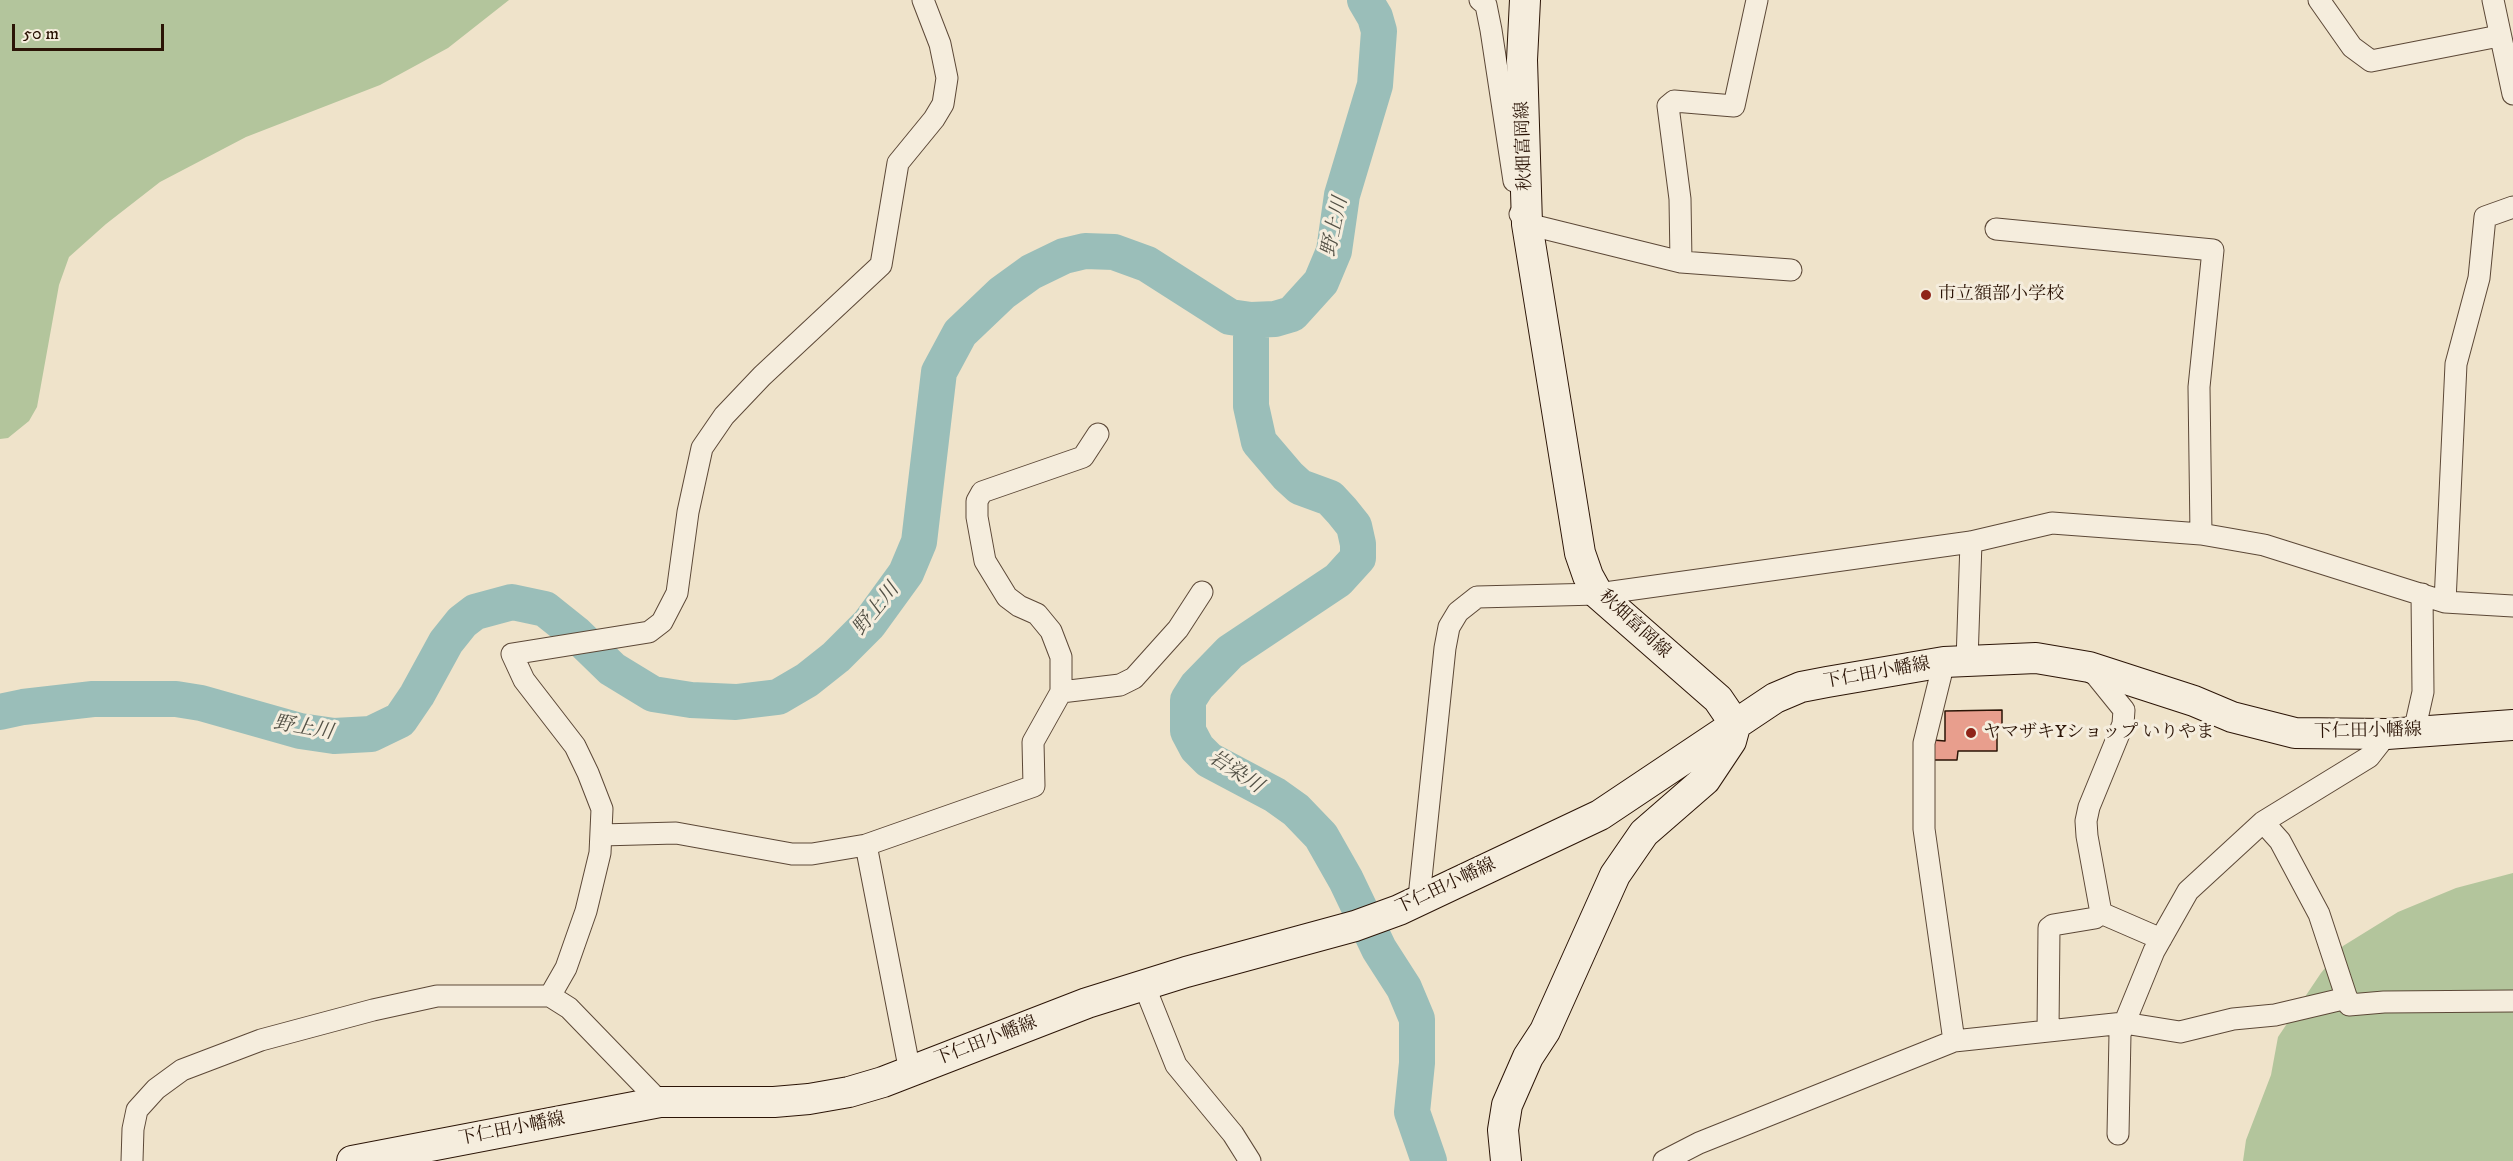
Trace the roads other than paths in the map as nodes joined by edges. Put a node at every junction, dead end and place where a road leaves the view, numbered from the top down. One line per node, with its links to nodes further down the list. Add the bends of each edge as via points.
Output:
1 (923, 0): 29 (street, via 940,44 947,78 944,104 898,163 881,265 762,376 724,416 702,448 677,593 662,622 649,632 512,654 524,680 574,746 588,773 602,809)
2 (1480, 0): 10 (street, via 1486,5 1491,30 1519,213)
3 (1525, 0): 10 (main road, 秋畑富岡線, via 1522,60)
4 (1757, 0): 12 (street, via 1734,106 1674,101 1668,106 1680,199)
5 (2319, 0): 7 (street, via 2352,47 2371,62)
6 (2493, 0): 7 (street)
7 (2499, 36): 8 (street)
8 (2513, 94)
9 (2513, 207): 20 (street, via 2485,218 2479,278 2456,364)
10 (1527, 224): 12 (street); 18 (main road, 秋畑富岡線, via 1580,553)
11 (1996, 229): 15 (street, via 2213,250 2199,387)
12 (1681, 262): 13 (street)
13 (1791, 270)
14 (1098, 434): 24 (street, via 1083,457 982,492 977,501 985,561 1007,597 1037,615 1051,631 1061,657)
15 (2201, 534): 16 (street, via 2052,523); 19 (street, via 2264,545)
16 (1971, 542): 18 (street); 22 (street)
17 (1202, 592): 24 (street, via 1178,629 1134,678 1120,685)
18 (1598, 594): 25 (main road, 秋畑富岡線, via 1718,699); 31 (street, via 1477,597 1458,612 1449,627 1445,648 1419,888)
19 (2422, 594): 20 (street); 27 (street, via 2423,692)
20 (2445, 602): 21 (street)
21 (2513, 606)
22 (1955, 662): 23 (main road, 下仁田小幡線, via 2036,658); 25 (main road, 下仁田小幡線, via 1801,687 1775,698); 40 (street, via 1924,743 1924,829)
23 (2090, 667): 27 (main road, 下仁田小幡線, via 2268,728 2295,733); 32 (street, via 2124,710 2123,724 2086,821)
24 (1061, 692): 30 (street, via 1033,742 1034,786)
25 (1736, 724): 31 (main road, 下仁田小幡線, via 1600,814); 47 (main road, via 1731,741 1705,780 1644,833 1615,875 1507,1106 1503,1130)
26 (2513, 725): 27 (main road, 下仁田小幡線)
27 (2400, 733): 28 (street, via 2369,757)
28 (2264, 822): 33 (street, via 2188,891); 36 (street, via 2280,841 2319,914)
29 (601, 835): 30 (street, via 676,833 792,854); 35 (street, via 586,912 566,968)
30 (866, 845): 41 (street)
31 (1412, 904): 34 (main road, 下仁田小幡線, via 1355,926)
32 (2101, 913): 33 (street); 39 (street, via 2095,918 2049,928)
33 (2161, 939): 38 (street)
34 (1144, 985): 41 (main road, 下仁田小幡線); 46 (street, via 1176,1065 1233,1134)
35 (550, 996): 42 (street, via 568,1008); 45 (street, via 437,996 261,1040 182,1070 156,1089 137,1110)
36 (2347, 998): 37 (street, via 2349,1005); 38 (street, via 2180,1032)
37 (2513, 1001)
38 (2124, 1023): 39 (street); 43 (street, via 2120,1034)
39 (2048, 1031): 40 (street)
40 (1954, 1041): 48 (street, via 1699,1143)
41 (910, 1072): 42 (main road, 下仁田小幡線, via 849,1092 809,1099)
42 (660, 1102): 44 (main road, 下仁田小幡線)
43 (2118, 1134)
44 (359, 1160)
45 (132, 1161)
46 (1250, 1161)
47 (1506, 1161)
48 (1664, 1161)

